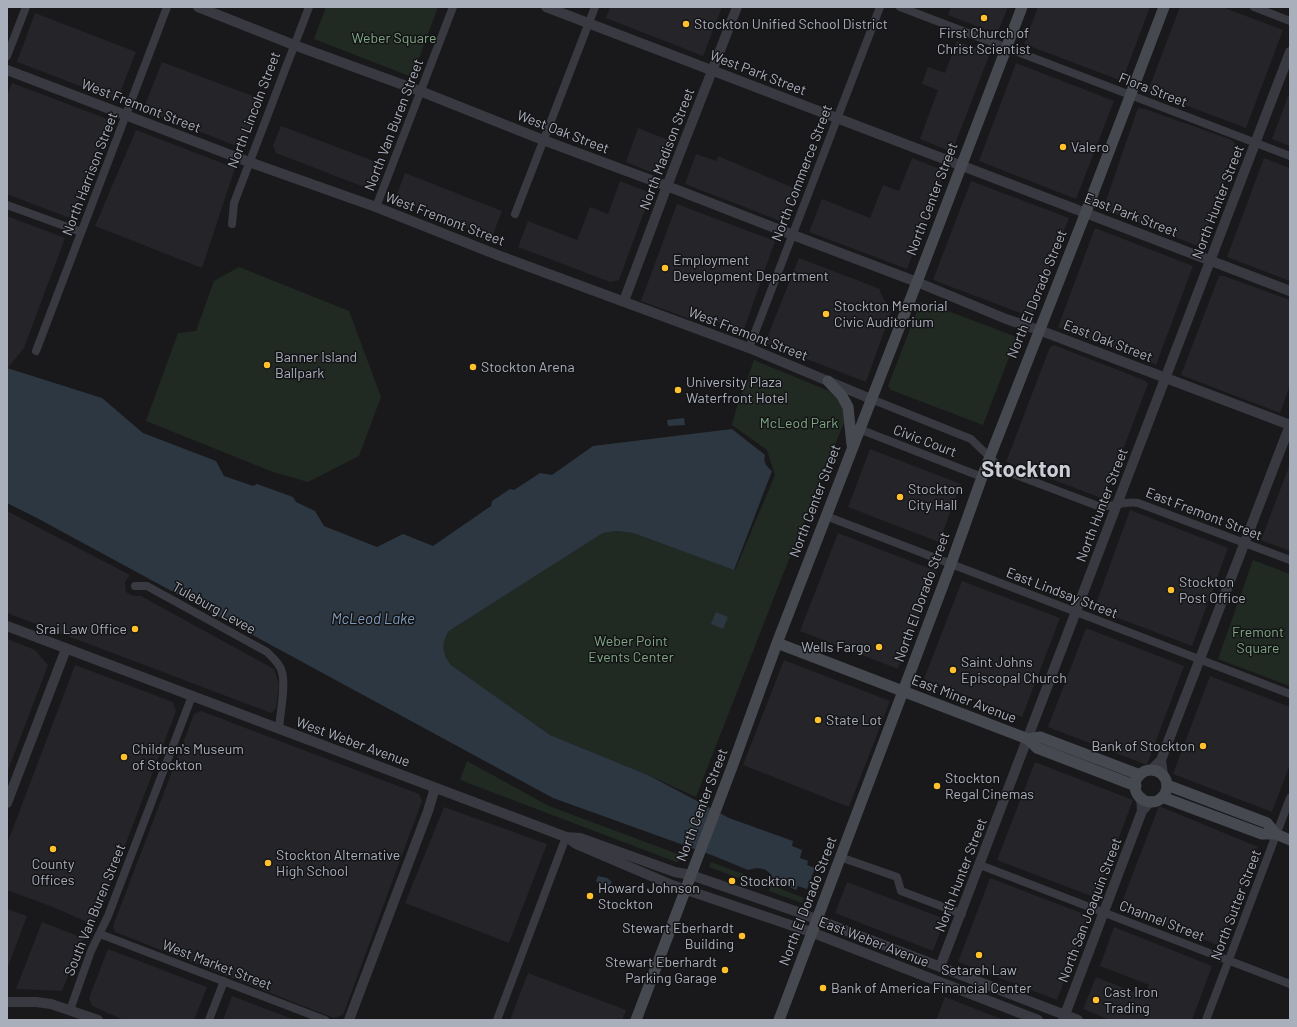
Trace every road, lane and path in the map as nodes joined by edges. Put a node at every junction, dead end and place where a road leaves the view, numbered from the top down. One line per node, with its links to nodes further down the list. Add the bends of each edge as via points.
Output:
1 (26, 7): 19 (street)
2 (167, 7): 24 (street, North Harrison Street)
3 (198, 7): 16 (street, West Oak Street)
4 (309, 7): 16 (street, North Lincoln Street)
5 (452, 7): 22 (street, North Van Buren Street)
6 (546, 7): 15 (street, West Park Street)
7 (595, 7): 15 (street)
8 (737, 7): 21 (street, North Madison Street)
9 (880, 7): 25 (street, North Commerce Street)
10 (900, 7): 17 (street, Flora Street)
11 (1022, 7): 17 (main road, North Center Street)
12 (1164, 7): 23 (main road, North El Dorado Street)
13 (1254, 7): 14 (street)
14 (1290, 21)
15 (589, 23): 21 (street, West Park Street); 26 (street)
16 (294, 45): 22 (street, West Oak Street); 29 (street, North Lincoln Street)
17 (1007, 48): 23 (street, Flora Street); 30 (main road, North Center Street)
18 (1290, 52): 27 (street, North Hunter Street)
19 (7, 56)
20 (7, 70): 24 (street, West Fremont Street)
21 (713, 71): 25 (street, West Park Street); 31 (street, North Madison Street)
22 (420, 91): 26 (street, West Oak Street); 33 (street, North Van Buren Street)
23 (1131, 95): 27 (street, Flora Street); 34 (main road, North El Dorado Street)
24 (126, 116): 29 (street, West Fremont Street); 37 (street, North Harrison Street)
25 (837, 119): 30 (street, West Park Street); 38 (street, North Commerce Street)
26 (543, 140): 31 (street, West Oak Street); 35 (street)
27 (1255, 143): 28 (street, Flora Street); 39 (street, North Hunter Street)
28 (1290, 156)
29 (249, 162): 33 (street, West Fremont Street); 36 (street, North Lincoln Street, via 234,203)
30 (961, 165): 34 (street, East Park Street); 40 (main road, North Center Street)
31 (667, 186): 38 (street, West Oak Street); 42 (street, North Madison Street)
32 (7, 205): 37 (street)
33 (376, 207): 42 (street, West Fremont Street)
34 (1086, 212): 39 (street, East Park Street); 43 (main road, North El Dorado Street)
35 (515, 214)
36 (232, 224)
37 (81, 232): 45 (street, North Harrison Street)
38 (792, 236): 40 (street, West Oak Street); 44 (street, North Commerce Street)
39 (1210, 260): 41 (street, East Park Street); 46 (street, North Hunter Street)
40 (917, 282): 43 (street, East Oak Street, via 1006,320); 48 (main road, North Center Street)
41 (1290, 291)
42 (624, 301): 44 (street, West Fremont Street)
43 (1039, 330): 46 (street, East Oak Street); 52 (main road, North El Dorado Street)
44 (749, 348): 47 (street, West Fremont Street)
45 (36, 351)
46 (1166, 378): 49 (street, East Oak Street); 54 (street, North Hunter Street)
47 (828, 381): 48 (street, West Fremont Street); 51 (main road, via 848,407)
48 (871, 399): 50 (main road, North Center Street); 52 (street, East Fremont Street, via 971,439)
49 (1290, 425): 56 (street)
50 (859, 429): 51 (main road, North Center Street); 53 (street, Civic Court)
51 (852, 448): 55 (main road, North Center Street)
52 (990, 456): 53 (main road, North El Dorado Street); 54 (street, East Fremont Street, via 1003,470 1098,506 1107,508)
53 (982, 477): 58 (main road, North El Dorado Street)
54 (1118, 504): 56 (street, East Fremont Street, via 1138,502); 60 (street, North Hunter Street)
55 (826, 516): 58 (street, East Lindsay Street); 62 (main road, North Center Street)
56 (1245, 543): 57 (street, East Fremont Street); 64 (street)
57 (1290, 560)
58 (950, 564): 60 (street, East Lindsay Street); 65 (main road, North El Dorado Street)
59 (134, 586): 68 (street, Tuleburg Levee, via 148,586 267,652 282,672)
60 (1077, 612): 64 (street, East Lindsay Street); 69 (street, North Hunter Street)
61 (7, 626): 63 (street, West Weber Avenue)
62 (777, 643): 65 (main road, East Miner Avenue); 89 (main road, North Center Street)
63 (66, 649): 67 (street, West Weber Avenue); 80 (street)
64 (1201, 660): 66 (street, East Lindsay Street); 70 (street)
65 (903, 692): 69 (main road, East Miner Avenue); 87 (main road, North El Dorado Street)
66 (1290, 694)
67 (192, 696): 68 (street, West Weber Avenue); 95 (street, South Van Buren Street)
68 (279, 729): 75 (street, West Weber Avenue)
69 (1028, 739): 72 (main road, East Miner Avenue, via 1040,737); 74 (main road, East Miner Avenue, via 1036,748); 88 (street, North Hunter Street)
70 (1161, 760): 71 (street); 73 (street)
71 (1151, 770): 72 (main road); 73 (main road, via 1158,772)
72 (1140, 775): 74 (main road)
73 (1165, 780): 77 (main road, via 1165,793); 81 (main road)
74 (1136, 786): 76 (main road)
75 (435, 788): 85 (street, West Weber Avenue); 106 (street)
76 (1141, 797): 79 (main road); 83 (street, North San Joaquin Street)
77 (1162, 797): 79 (main road); 82 (main road)
78 (1290, 798): 84 (street, North Sutter Street)
79 (1151, 801): 83 (street, North San Joaquin Street)
80 (7, 803)
81 (1209, 804): 82 (main road, via 1196,803); 84 (main road, via 1225,807 1267,823)
82 (1187, 806): 84 (main road, via 1262,834)
83 (1142, 811): 91 (street, North San Joaquin Street)
84 (1276, 834): 86 (main road); 96 (street, North Sutter Street)
85 (566, 837): 89 (street, West Weber Avenue, via 580,838); 90 (street, East Weber Avenue, via 576,844); 107 (street)
86 (1290, 840)
87 (840, 857): 92 (street, via 897,877 900,891); 93 (main road, North El Dorado Street)
88 (980, 865): 91 (street, Channel Street); 92 (street, North Hunter Street)
89 (691, 876): 90 (main road, North Center Street); 93 (street, East Weber Avenue)
90 (686, 889): 94 (street, East Weber Avenue); 108 (main road, North Center Street)
91 (1104, 913): 96 (street, Channel Street); 102 (street, North San Joaquin Street)
92 (962, 914): 97 (street, North Hunter Street)
93 (817, 919): 94 (main road, North El Dorado Street); 97 (street, East Weber Avenue)
94 (811, 932): 109 (main road, North El Dorado Street); 110 (street, East Weber Avenue)
95 (100, 934): 98 (street, West Market Street); 101 (street, South Van Buren Street, via 91,951)
96 (1229, 960): 99 (street, Channel Street); 112 (street, North Sutter Street)
97 (940, 968): 102 (street, East Weber Avenue)
98 (224, 982): 104 (street); 105 (street, West Market Street)
99 (1290, 984)
100 (7, 1002): 101 (street, via 36,1002)
101 (70, 1010): 103 (street)
102 (1064, 1018): 111 (street, East Weber Avenue)
103 (98, 1020)
104 (209, 1020)
105 (325, 1020)
106 (349, 1020)
107 (497, 1020)
108 (636, 1020)
109 (779, 1020)
110 (1038, 1020)
111 (1078, 1020)
112 (1206, 1020)

